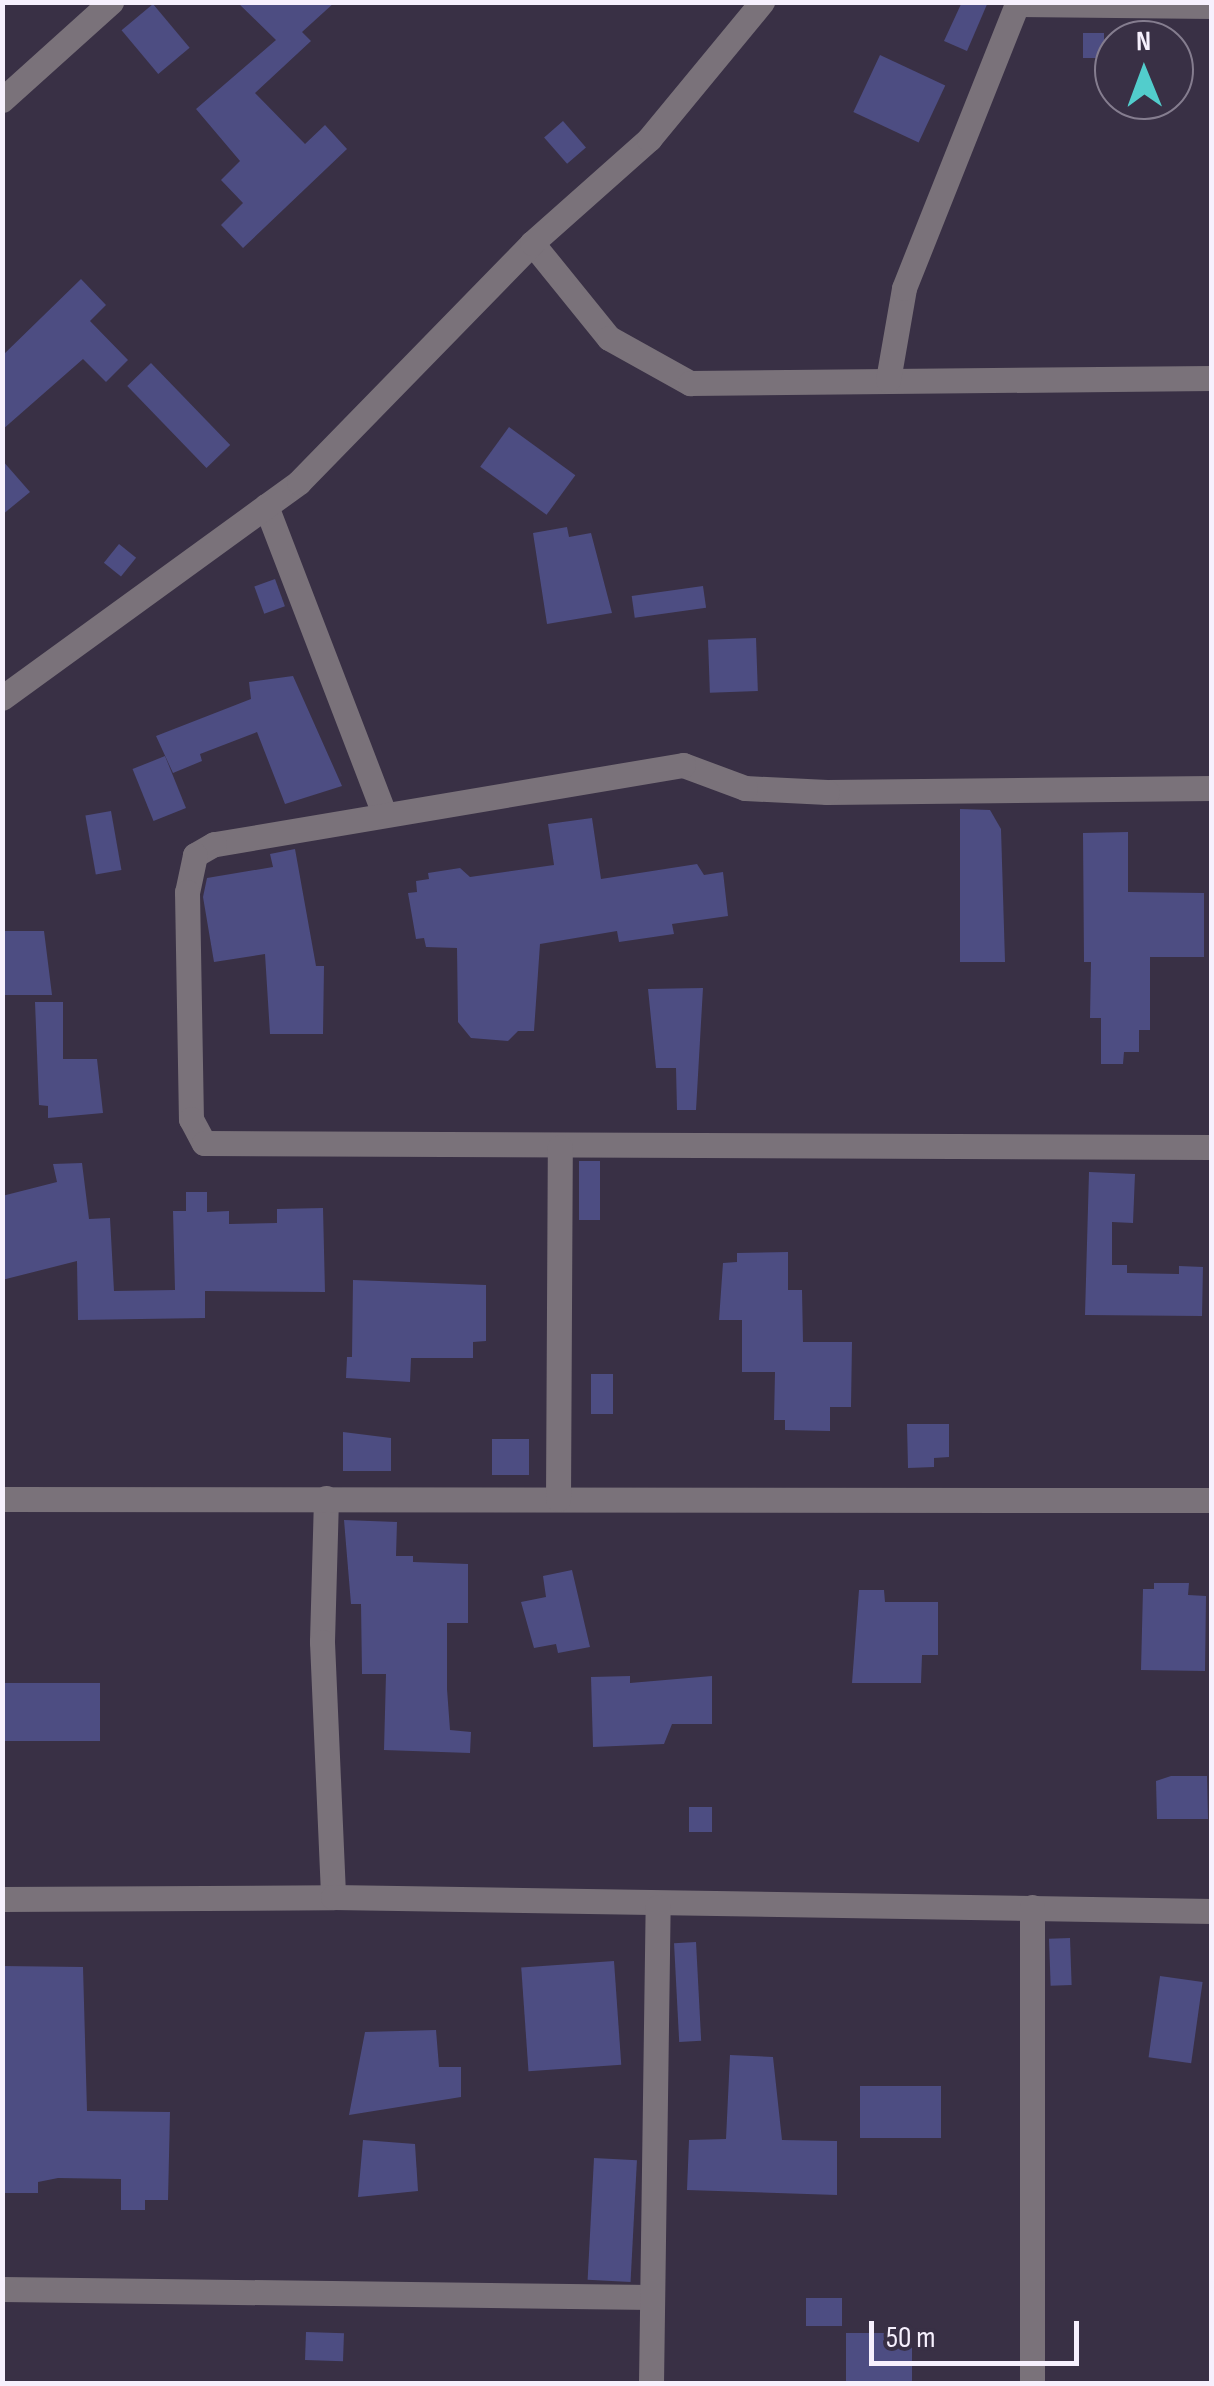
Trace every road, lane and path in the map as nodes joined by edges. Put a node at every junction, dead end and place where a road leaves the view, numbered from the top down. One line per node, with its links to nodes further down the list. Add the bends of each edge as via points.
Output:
1 (111, 2): 5 (street)
2 (762, 2): 6 (street, via 649,139)
3 (1018, 3): 4 (street); 8 (street, via 904,288)
4 (1212, 6)
5 (2, 100)
6 (532, 243): 8 (street, via 609,338 690,383); 9 (street, via 299,482)
7 (1212, 378): 8 (street)
8 (888, 380)
9 (266, 506): 10 (street); 12 (street)
10 (2, 698)
11 (1212, 788): 12 (street, via 827,792 746,788 684,765)
12 (384, 813): 13 (street, via 214,844 195,855 186,892 191,1119 197,1131 204,1143 238,1146)
13 (560, 1146): 14 (street); 17 (street)
14 (1212, 1147)
15 (326, 1498): 16 (street); 17 (street); 19 (street, via 322,1642)
16 (2, 1499)
17 (558, 1499): 18 (street)
18 (1212, 1500)
19 (333, 1896): 20 (street); 21 (street)
20 (2, 1899)
21 (658, 1906): 22 (street); 25 (street)
22 (1032, 1907): 23 (street); 27 (street)
23 (1212, 1911)
24 (2, 2288): 25 (street)
25 (652, 2296): 26 (street)
26 (651, 2384)
27 (1032, 2384)

